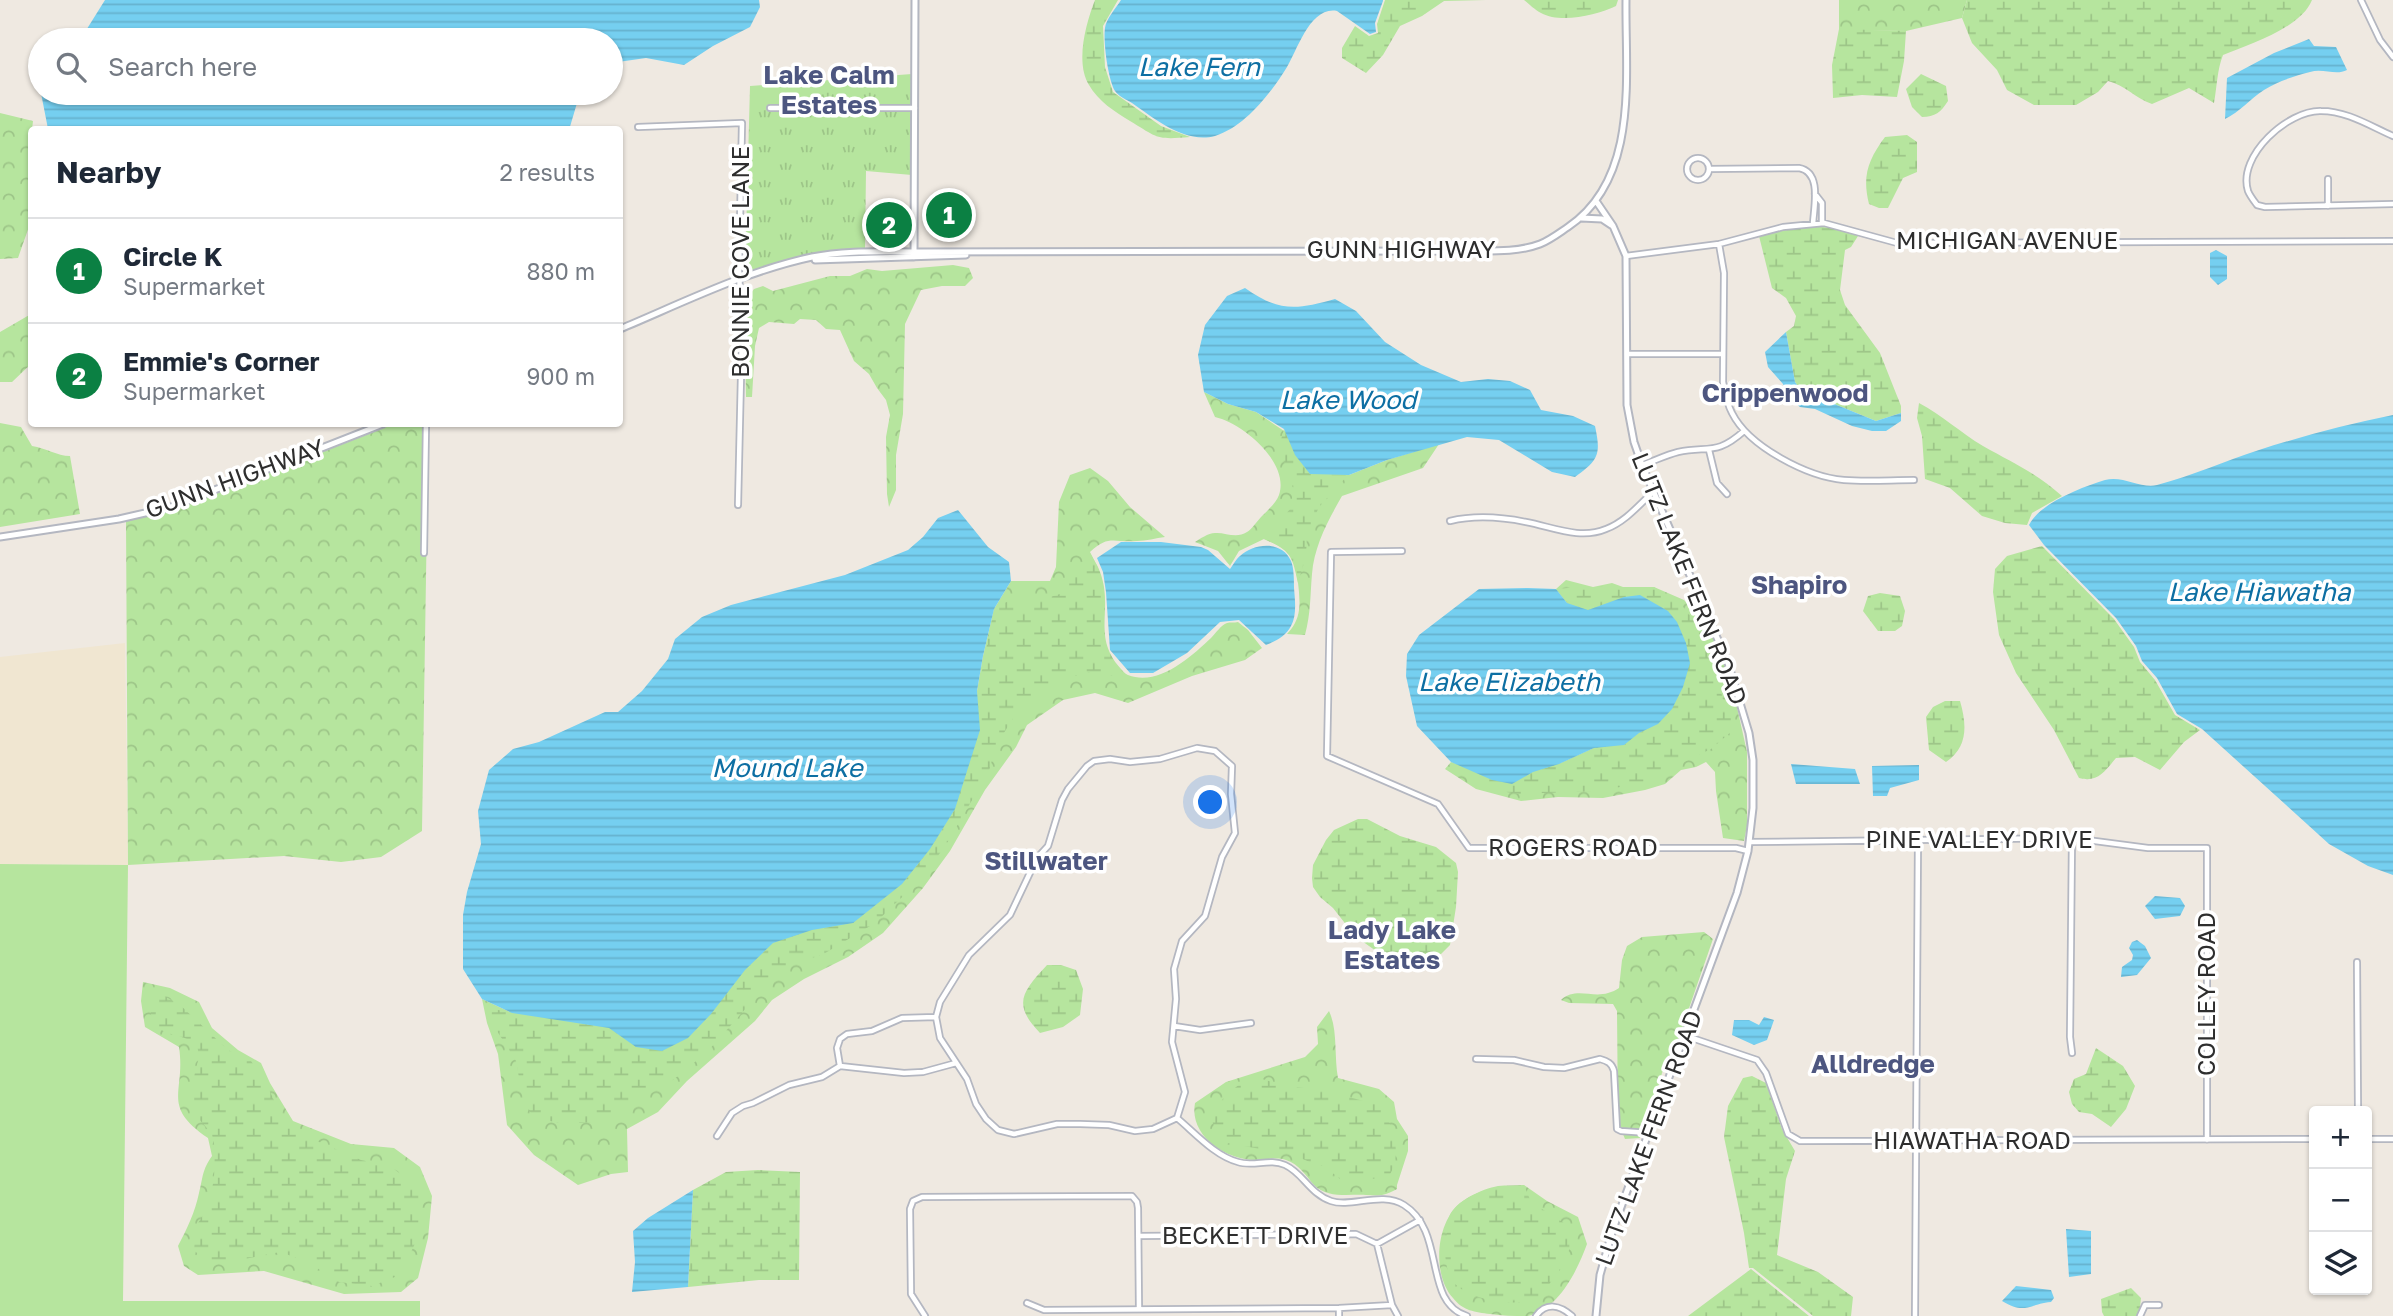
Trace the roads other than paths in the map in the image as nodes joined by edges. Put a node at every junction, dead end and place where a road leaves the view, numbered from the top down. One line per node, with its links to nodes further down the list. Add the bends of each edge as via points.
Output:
1 (915, 0): 5 (main road)
2 (1626, 0): 12 (main road, GUNN HIGHWAY, via 1621,145)
3 (2361, 0): 4 (street)
4 (2393, 57)
5 (915, 107): 6 (street); 21 (main road)
6 (770, 108)
7 (638, 127): 23 (street, BONNIE COVE LANE, via 742,123)
8 (2393, 136): 14 (street, via 2344,114 2320,110 2270,134 2249,169 2247,190 2257,205)
9 (1709, 169): 9 (street, via 1698,180 1687,168 1700,158); 11 (street, via 1804,168 1812,174)
10 (2328, 179): 14 (street)
11 (1814, 193): 16 (street); 17 (street, via 1822,203)
12 (1596, 201): 15 (main road, GUNN HIGHWAY); 18 (main road, LUTZ LAKE FERN ROAD)
13 (2393, 204): 14 (street)
14 (2328, 206)
15 (1581, 218): 18 (main road, via 1602,219); 21 (main road, GUNN HIGHWAY, via 1541,244 1504,250)
16 (1813, 223): 17 (street, MICHIGAN AVENUE); 20 (street, MICHIGAN AVENUE)
17 (1822, 223): 19 (street, MICHIGAN AVENUE, via 1897,243)
18 (1613, 226): 22 (main road, LUTZ LAKE FERN ROAD)
19 (2393, 241)
20 (1719, 244): 22 (street, MICHIGAN AVENUE); 26 (street, via 1724,273)
21 (915, 254): 23 (main road, GUNN HIGHWAY, via 797,262)
22 (1626, 256): 25 (main road, LUTZ LAKE FERN ROAD)
23 (739, 281): 24 (main road, GUNN HIGHWAY); 35 (street, BONNIE COVE LANE)
24 (623, 328)
25 (1627, 354): 26 (street); 31 (main road, LUTZ LAKE FERN ROAD, via 1627,405)
26 (1723, 354): 29 (street, via 1726,399)
27 (375, 427): 37 (main road, GUNN HIGHWAY, via 171,507)
28 (426, 427): 39 (street)
29 (1744, 430): 30 (street, via 1730,443); 32 (street, via 1792,463 1821,476)
30 (1709, 450): 31 (street, via 1672,454); 34 (street, via 1717,483)
31 (1642, 465): 33 (main road, LUTZ LAKE FERN ROAD)
32 (1914, 480)
33 (1653, 492): 36 (street, via 1617,523 1590,534 1498,518); 42 (main road, LUTZ LAKE FERN ROAD, via 1728,663 1746,722 1753,775)
34 (1727, 494)
35 (738, 505)
36 (1450, 522)
37 (0, 537)
38 (1402, 551): 44 (street, ROGERS ROAD, via 1331,551 1327,756 1438,804 1469,848)
39 (424, 553)
40 (1918, 838): 41 (street, PINE VALLEY DRIVE); 42 (street, PINE VALLEY DRIVE); 62 (street)
41 (2072, 838): 43 (street, PINE VALLEY DRIVE, via 2148,848); 50 (street)
42 (1749, 842): 44 (main road, LUTZ LAKE FERN ROAD)
43 (2207, 848): 61 (street, COLLEY ROAD)
44 (1748, 851): 49 (main road, LUTZ LAKE FERN ROAD)
45 (2357, 962): 54 (street)
46 (936, 1017): 48 (street, via 940,1002 970,955 1010,915 1037,858 1048,846 1068,789 1087,766 1110,759 1160,759 1197,748 1215,751 1232,766 1235,833 1222,858 1205,916 1182,941 1176,957); 52 (street, via 940,1038); 53 (street, via 902,1018 872,1031 847,1034 837,1048)
47 (1251, 1023): 48 (street, via 1200,1030)
48 (1174, 1026): 55 (street, via 1172,1042 1185,1093)
49 (1686, 1036): 56 (main road, LUTZ LAKE FERN ROAD); 62 (street, HIAWATHA ROAD, via 1757,1060 1788,1134 1800,1141)
50 (2072, 1053)
51 (1476, 1059): 56 (street, via 1564,1068 1605,1060 1614,1071 1617,1129)
52 (956, 1063): 53 (street, via 904,1073); 55 (street, via 986,1119 998,1130 1014,1134 1057,1124 1109,1125 1135,1131)
53 (840, 1066): 57 (street, via 743,1106 732,1113)
54 (2358, 1106)
55 (1177, 1118): 63 (street, via 1222,1155 1240,1163 1286,1165 1313,1192 1333,1203 1380,1199 1404,1204)
56 (1649, 1133): 77 (main road, LUTZ LAKE FERN ROAD, via 1606,1252)
57 (717, 1136)
58 (2309, 1139): 61 (street, HIAWATHA ROAD)
59 (2372, 1139): 60 (street)
60 (2393, 1139)
61 (2207, 1140): 62 (street, HIAWATHA ROAD)
62 (1915, 1142): 78 (street)
63 (1420, 1220): 65 (street); 74 (street, via 1431,1241 1443,1297)
64 (1139, 1236): 65 (street, BECKETT DRIVE, via 1356,1234); 70 (street); 71 (street, via 1138,1205 1129,1196 922,1197 913,1201 910,1209 911,1294)
65 (1377, 1244): 67 (street, BECKETT DRIVE)
66 (1027, 1303): 70 (street, via 1044,1310)
67 (1392, 1305): 69 (street); 73 (street, BECKETT DRIVE)
68 (2159, 1306): 79 (street, via 2145,1305)
69 (1339, 1308): 70 (street); 72 (street)
70 (1139, 1309)
71 (925, 1316)
72 (1339, 1316)
73 (1398, 1316)
74 (1467, 1316)
75 (1536, 1316): 76 (street, via 1552,1306)
76 (1572, 1316)
77 (1596, 1316)
78 (1914, 1316)
79 (2140, 1316)

